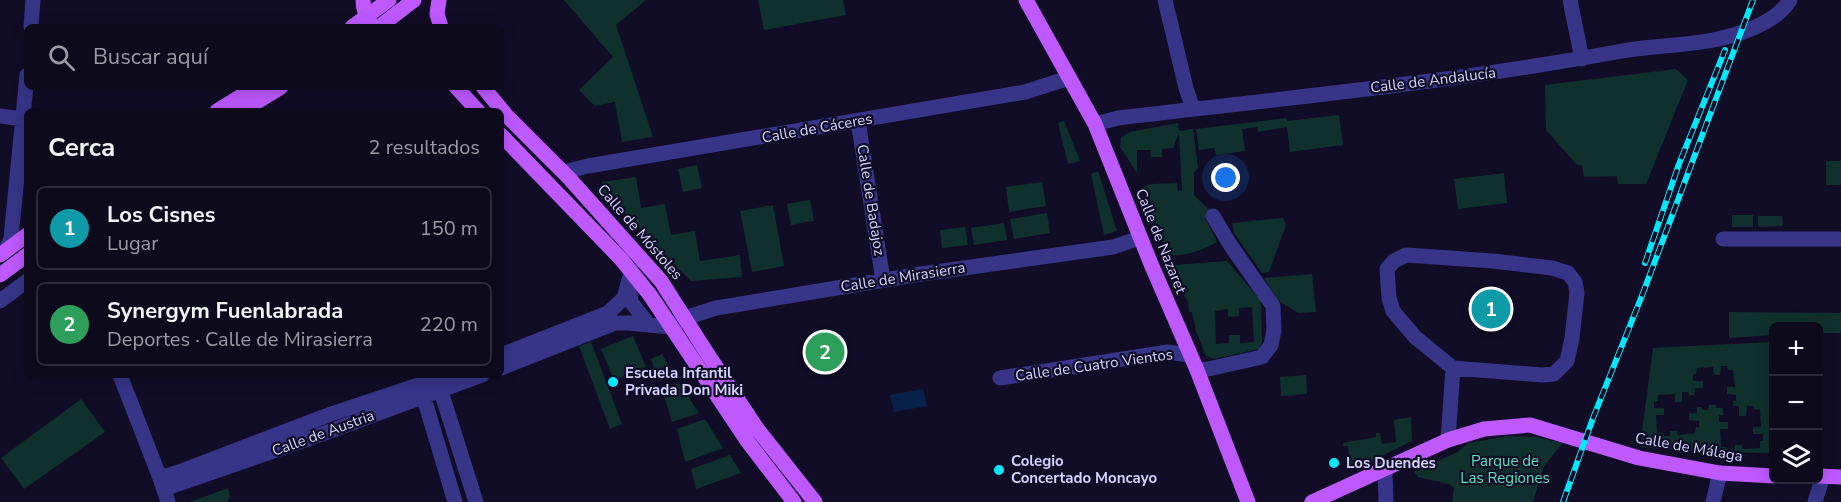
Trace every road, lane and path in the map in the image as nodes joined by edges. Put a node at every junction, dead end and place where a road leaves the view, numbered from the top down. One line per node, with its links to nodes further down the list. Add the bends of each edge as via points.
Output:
1 (33, 0): 10 (street)
2 (363, 0): 9 (main road)
3 (389, 0): 9 (main road)
4 (414, 0): 11 (main road)
5 (1026, 0): 13 (main road, Calle de Nazaret)
6 (1165, 0): 27 (street)
7 (1570, 0): 12 (street)
8 (1790, 0): 12 (street, Calle de Andalucía, via 1785,9 1751,29 1724,37)
9 (370, 22)
10 (31, 24)
11 (383, 24)
12 (1582, 59): 27 (street, Calle de Andalucía)
13 (1069, 78): 31 (street, Calle de Cáceres, via 1024,92); 32 (main road, Calle de Nazaret)
14 (26, 90): 20 (street)
15 (251, 90): 22 (main road)
16 (278, 90): 23 (main road)
17 (280, 90): 24 (street)
18 (459, 90): 25 (main road)
19 (485, 90): 26 (main road, Calle de Móstoles)
20 (24, 108)
21 (24, 108): 30 (street)
22 (222, 108)
23 (247, 108)
24 (261, 108)
25 (475, 108)
26 (500, 108)
27 (1193, 109): 32 (street, Calle de Andalucía)
28 (504, 113): 35 (main road, Calle de Móstoles)
29 (0, 116): 30 (street)
30 (23, 119): 34 (street); 41 (street, via 11,238)
31 (858, 121): 35 (street, Calle de Cáceres); 45 (street, Calle de Badajoz)
32 (1095, 124): 38 (main road, Calle de Nazaret)
33 (504, 138): 44 (main road, via 588,224)
34 (24, 161)
35 (564, 172): 48 (main road, Calle de Móstoles, via 661,281)
36 (1213, 216): 55 (street, via 1273,306 1274,330 1271,345 1262,357)
37 (24, 237): 41 (main road)
38 (1140, 238): 45 (street, Calle de Mirasierra, via 1113,247); 52 (main road, Calle de Nazaret)
39 (1723, 239): 40 (street)
40 (1841, 239)
41 (2, 254)
42 (24, 257): 43 (main road)
43 (0, 275)
44 (630, 279): 49 (street, via 631,302); 50 (main road, via 650,295); 51 (street, via 624,298 608,313)
45 (883, 280): 48 (street, Calle de Mirasierra, via 716,308)
46 (24, 283): 47 (street)
47 (0, 301)
48 (685, 318): 50 (street, Calle de Mirasierra); 72 (main road, Calle de Móstoles, via 758,429)
49 (649, 325): 50 (street); 53 (street, via 615,323)
50 (670, 327): 71 (main road)
51 (504, 354)
52 (1189, 354): 55 (main road, Calle de Nazaret); 58 (street, Calle de Cuatro Vientos, via 1168,352)
53 (504, 367)
54 (1453, 368): 54 (street, via 1554,374 1568,361 1575,282 1568,273 1552,268 1493,261 1406,255 1395,261 1388,269 1389,298 1394,310 1415,337); 61 (street)
55 (1197, 370): 73 (main road, Calle de Nazaret)
56 (121, 378): 68 (street)
57 (465, 378): 59 (street, Calle de Austria)
58 (1000, 378)
59 (442, 382): 60 (street, Calle de Austria); 70 (street)
60 (422, 391): 68 (street, Calle de Austria); 69 (street)
61 (1448, 440): 62 (main road, Calle de Málaga); 63 (main road, Calle de Málaga, via 1484,429 1530,425 1639,458)
62 (1385, 470): 74 (main road, Calle de Málaga); 75 (street)
63 (1720, 473): 64 (main road, Calle de Málaga); 76 (street)
64 (1769, 476)
65 (1823, 476): 66 (main road)
66 (1841, 477)
67 (1818, 484): 77 (street)
68 (164, 490)
69 (455, 502)
70 (476, 502)
71 (794, 502)
72 (815, 502)
73 (1248, 502)
74 (1312, 502)
75 (1386, 502)
76 (1713, 502)
77 (1815, 502)

